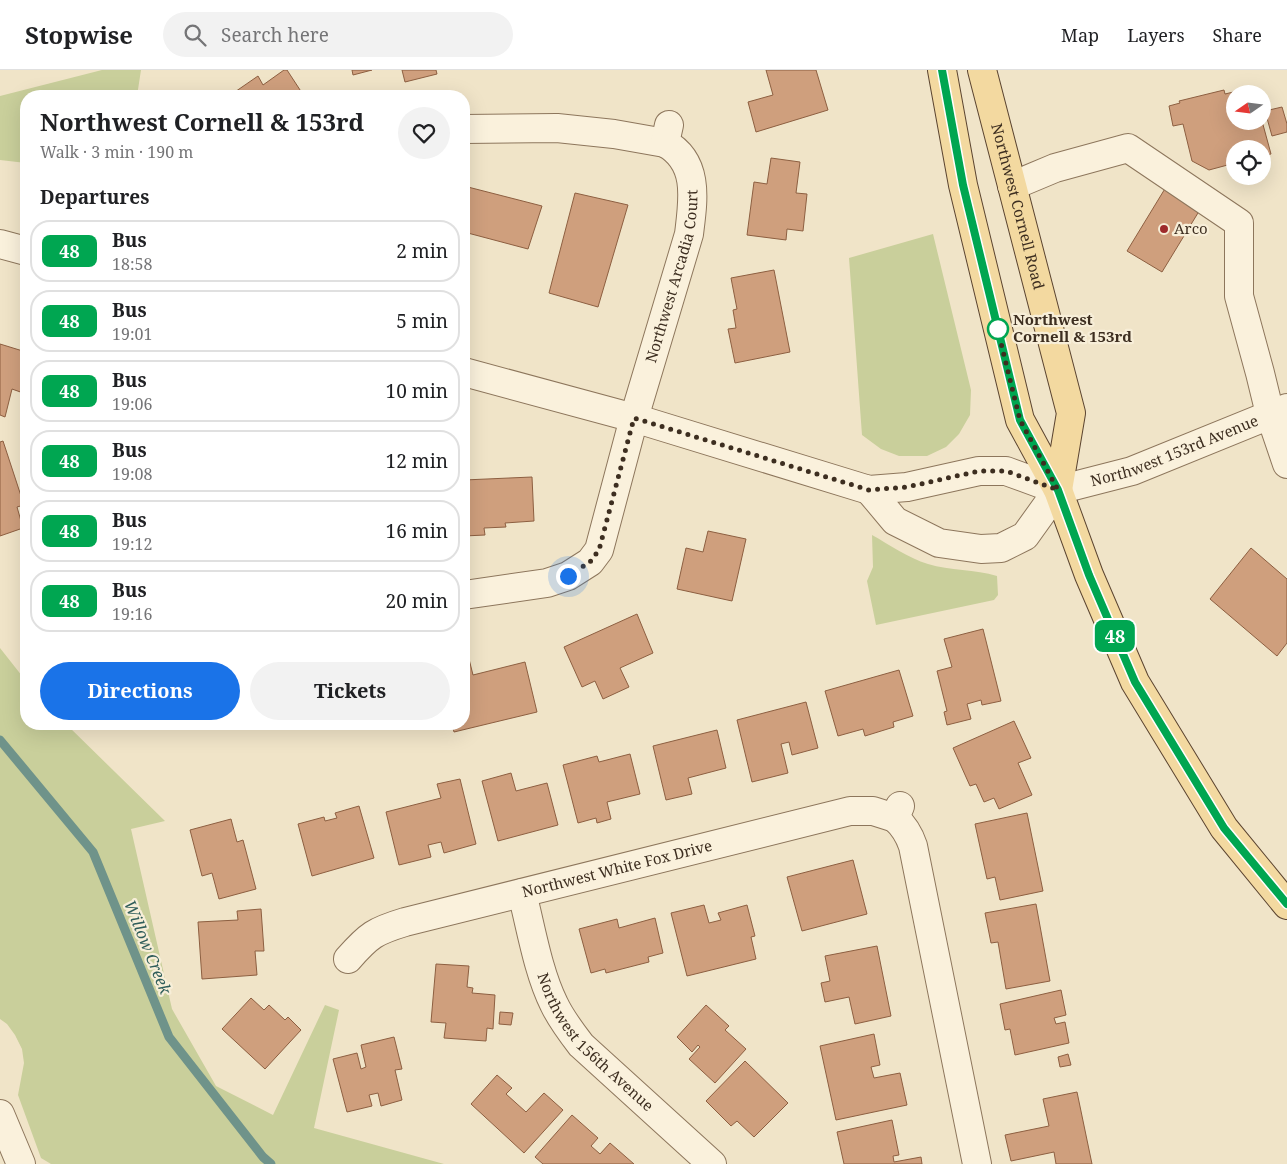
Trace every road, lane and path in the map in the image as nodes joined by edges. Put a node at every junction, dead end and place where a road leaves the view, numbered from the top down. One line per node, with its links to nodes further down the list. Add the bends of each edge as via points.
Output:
1 (942, 70): 12 (main road, Northwest Cornell Road, via 963,185 1020,420)
2 (982, 70): 4 (main road, Northwest Cornell Road)
3 (470, 129): 9 (street, Northwest Arcadia Court, via 557,128 614,134 667,134 674,148 684,157 692,183 689,234)
4 (1012, 186): 8 (street, via 1055,168 1128,148 1239,223 1239,296 1260,373); 12 (main road, Northwest Cornell Road, via 1071,413)
5 (0, 244): 6 (street)
6 (20, 249)
7 (470, 374): 9 (street)
8 (1278, 411): 10 (street); 12 (street, Northwest 153rd Avenue, via 1132,471)
9 (634, 418): 11 (street); 13 (street, Northwest Arcadia Court, via 599,550 590,562 568,576 547,583)
10 (1287, 464)
11 (869, 490): 12 (street, via 907,487 979,471 1006,471); 12 (street, via 895,521 939,543 981,549 1001,548 1025,536)
12 (1058, 490): 15 (main road, Northwest Cornell Road, via 1089,575 1135,682 1224,828)
13 (470, 594)
14 (522, 893): 16 (street, Northwest White Fox Drive, via 383,929 365,939); 19 (street, Northwest 156th Avenue, via 545,981 565,1024 581,1045); 20 (street, Northwest White Fox Drive, via 850,811 897,812 913,846)
15 (1287, 904)
16 (348, 959)
17 (0, 1114): 18 (street)
18 (21, 1164)
19 (712, 1164)
20 (977, 1164)

